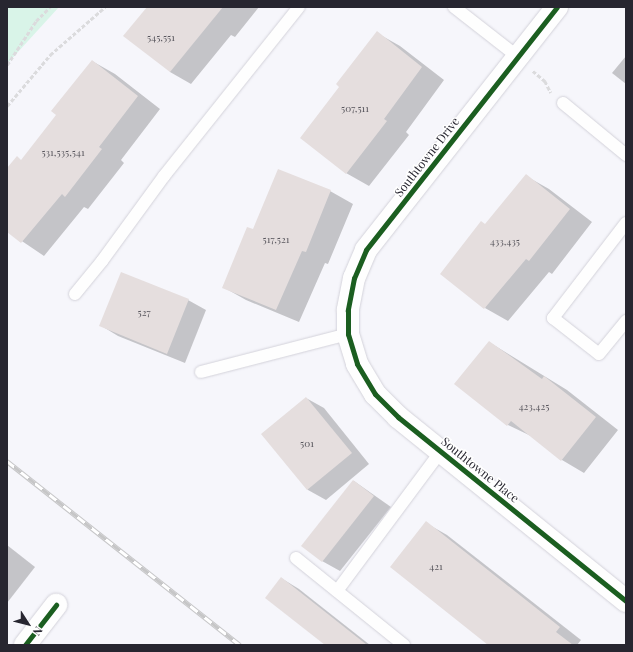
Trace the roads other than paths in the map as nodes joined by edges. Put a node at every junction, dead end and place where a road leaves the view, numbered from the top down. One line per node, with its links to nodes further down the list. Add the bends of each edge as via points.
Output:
1 (299, 7): 8 (lane, via 164,176)
2 (454, 7): 4 (lane)
3 (557, 7): 4 (street, Southtowne Drive)
4 (518, 57): 10 (street, Southtowne Drive, via 366,250 354,278 348,310)
5 (563, 104): 6 (lane)
6 (626, 155)
7 (626, 223): 9 (lane, via 553,318 599,354)
8 (75, 294)
9 (626, 321)
10 (348, 334): 11 (lane); 12 (street, Southtowne Place, via 357,364 375,394)
11 (201, 372)
12 (441, 451): 14 (lane); 15 (street, Southtowne Place)
13 (296, 558): 14 (lane)
14 (337, 591): 18 (lane)
15 (626, 601)
16 (56, 605): 17 (street)
17 (25, 645)
18 (404, 645)

